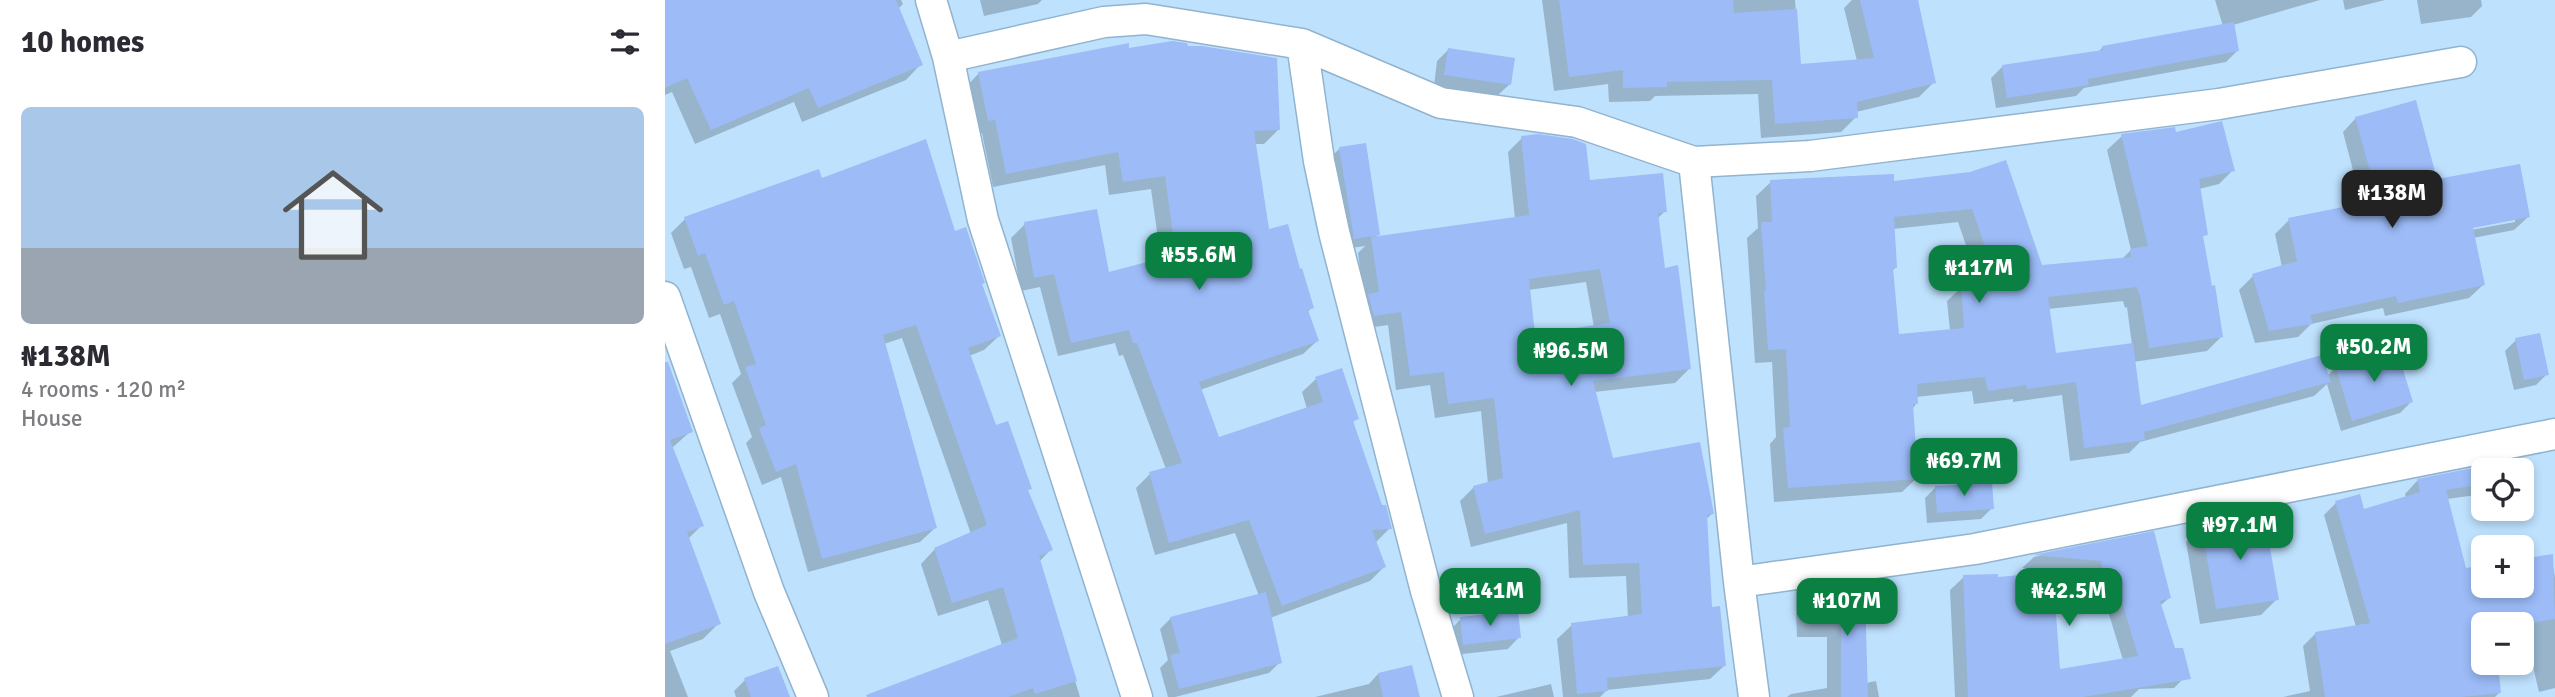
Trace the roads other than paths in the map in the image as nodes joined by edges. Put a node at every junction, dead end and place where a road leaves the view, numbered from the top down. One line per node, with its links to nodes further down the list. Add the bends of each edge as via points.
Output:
1 (931, 0): 3 (street)
2 (1302, 44): 3 (street, via 1146,19 1104,22); 5 (street, via 1441,103 1577,122); 11 (street, via 1334,232 1426,591)
3 (948, 57): 10 (street, via 983,220)
4 (2461, 62): 5 (street, via 2219,104 1810,156)
5 (1694, 162): 8 (street)
6 (665, 297): 9 (street, via 769,592)
7 (2555, 434): 8 (street, via 1975,549)
8 (1739, 582): 12 (street)
9 (813, 697)
10 (1137, 697)
11 (1458, 697)
12 (1754, 697)

